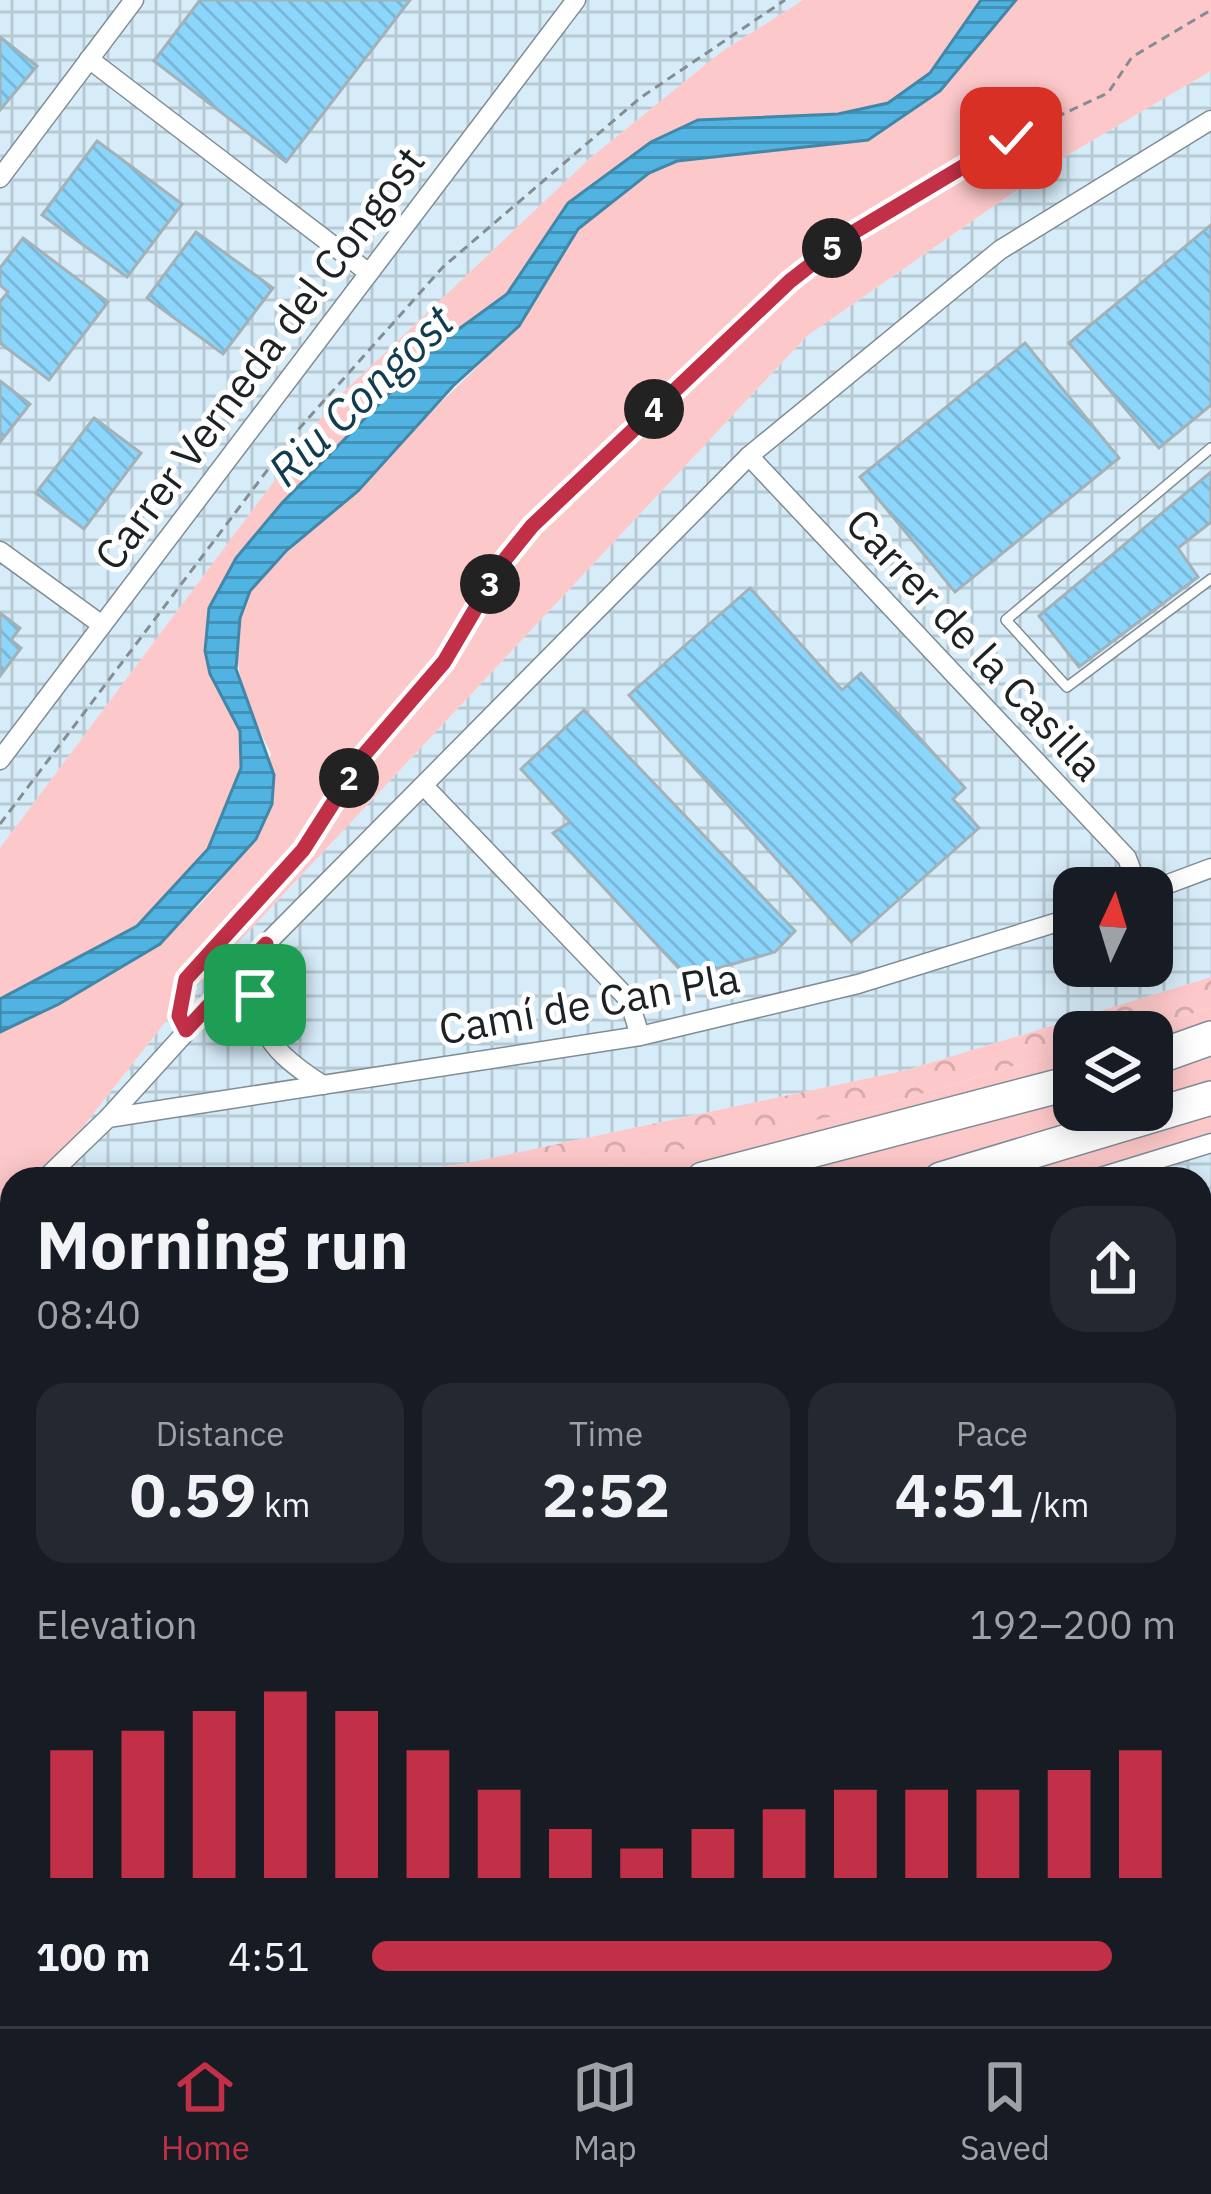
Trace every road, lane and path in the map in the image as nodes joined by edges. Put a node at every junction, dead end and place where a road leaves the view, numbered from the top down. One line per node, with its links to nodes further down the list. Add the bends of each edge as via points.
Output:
1 (134, 0): 5 (street)
2 (576, 0): 8 (street, Carrer Verneda del Congost)
3 (784, 0): 16 (path, via 640,98 443,267 296,431)
4 (1211, 10): 22 (path, via 1132,57 1108,93 1011,138 849,235 790,281 532,526 444,662 363,756 303,850 186,979 179,1016)
5 (89, 59): 7 (street); 8 (street)
6 (1211, 120): 10 (street, via 1000,250)
7 (0, 178)
8 (369, 273): 13 (street, Carrer Verneda del Congost)
9 (1211, 448): 12 (lane, via 1006,620 1067,687)
10 (749, 456): 15 (street); 17 (street, Carrer de la Casilla)
11 (0, 551): 13 (street)
12 (1211, 579)
13 (102, 625): 14 (street, Carrer Verneda del Congost)
14 (0, 760)
15 (424, 787): 21 (street); 23 (street, via 628,1000)
16 (0, 824)
17 (1130, 867)
18 (1211, 868): 19 (street)
19 (1173, 882)
20 (1053, 923): 23 (street, Camí de Can Pla, via 858,984)
21 (266, 944): 22 (street); 26 (street, via 255,995 263,1029 281,1056)
22 (186, 1030): 29 (street)
23 (640, 1036): 26 (street, Camí de Can Pla)
24 (1211, 1038): 25 (highway)
25 (1173, 1052)
26 (323, 1085): 29 (street, Camí de Can Pla)
27 (1053, 1087): 32 (highway)
28 (1211, 1098): 33 (highway)
29 (108, 1118): 31 (street)
30 (1211, 1143): 34 (street)
31 (57, 1167)
32 (749, 1167)
33 (981, 1167)
34 (1133, 1167)

